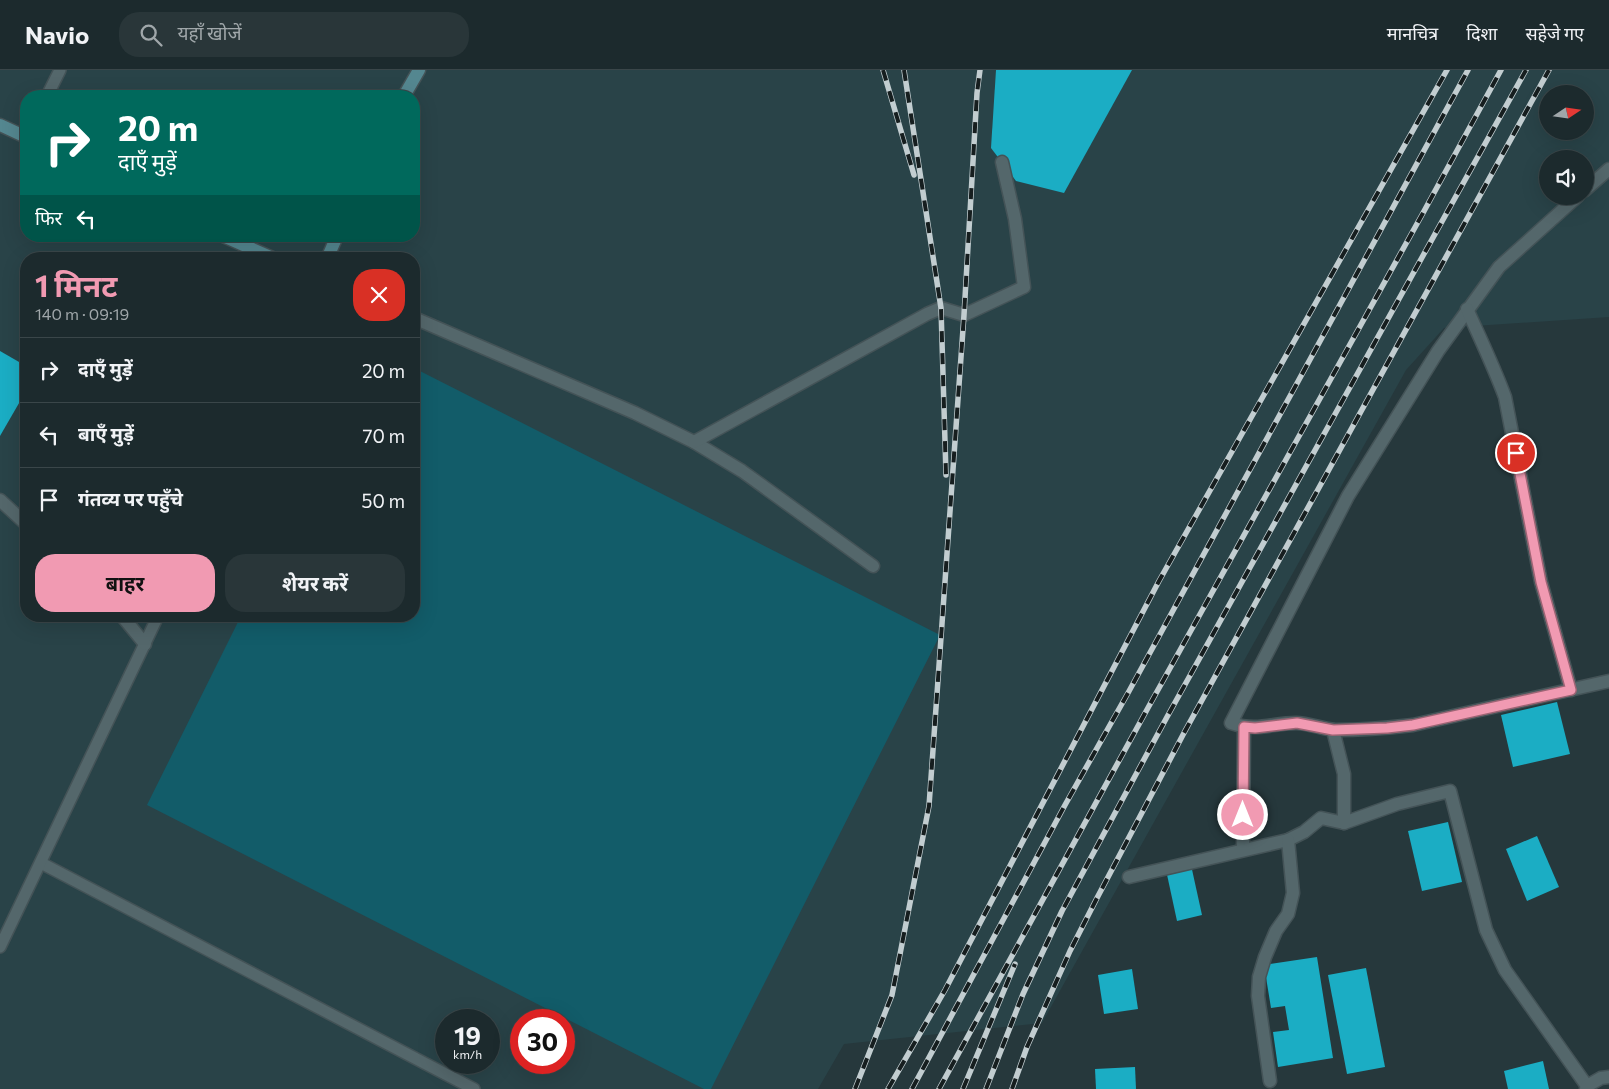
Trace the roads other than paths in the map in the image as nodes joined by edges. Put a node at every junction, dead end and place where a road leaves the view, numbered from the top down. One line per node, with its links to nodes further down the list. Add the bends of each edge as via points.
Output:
1 (60, 70): 3 (lane)
2 (419, 70): 4 (street)
3 (50, 90)
4 (407, 90)
5 (0, 125): 6 (street)
6 (20, 133)
7 (1002, 162): 15 (street, via 1015,219 1024,287 964,315 941,308 934,311)
8 (1609, 169): 9 (street)
9 (1594, 182)
10 (1568, 205): 13 (street, via 1499,267)
11 (236, 242): 12 (street)
12 (258, 252)
13 (1467, 309): 23 (street, via 1505,397 1541,582); 24 (street, via 1348,496 1231,723)
14 (420, 321): 15 (street, via 636,413)
15 (694, 442): 18 (street, via 742,471)
16 (0, 500): 17 (street)
17 (20, 518)
18 (873, 566)
19 (127, 622): 21 (street)
20 (155, 622): 21 (lane)
21 (145, 644): 29 (lane)
22 (1609, 681): 23 (street)
23 (1571, 690): 25 (street, via 1413,725)
24 (1244, 727): 25 (street, via 1297,723); 28 (street)
25 (1333, 730): 26 (street, via 1344,774)
26 (1344, 823): 27 (street, via 1321,818); 34 (street, via 1397,804 1450,791 1486,930 1504,970)
27 (1288, 840): 28 (street); 33 (street, via 1293,893 1288,914 1276,931 1259,977 1258,996)
28 (1243, 850): 30 (street)
29 (41, 863): 31 (lane); 35 (lane)
30 (1129, 877)
31 (0, 947)
32 (1609, 1076): 34 (street)
33 (1270, 1081)
34 (1586, 1087)
35 (474, 1089)

